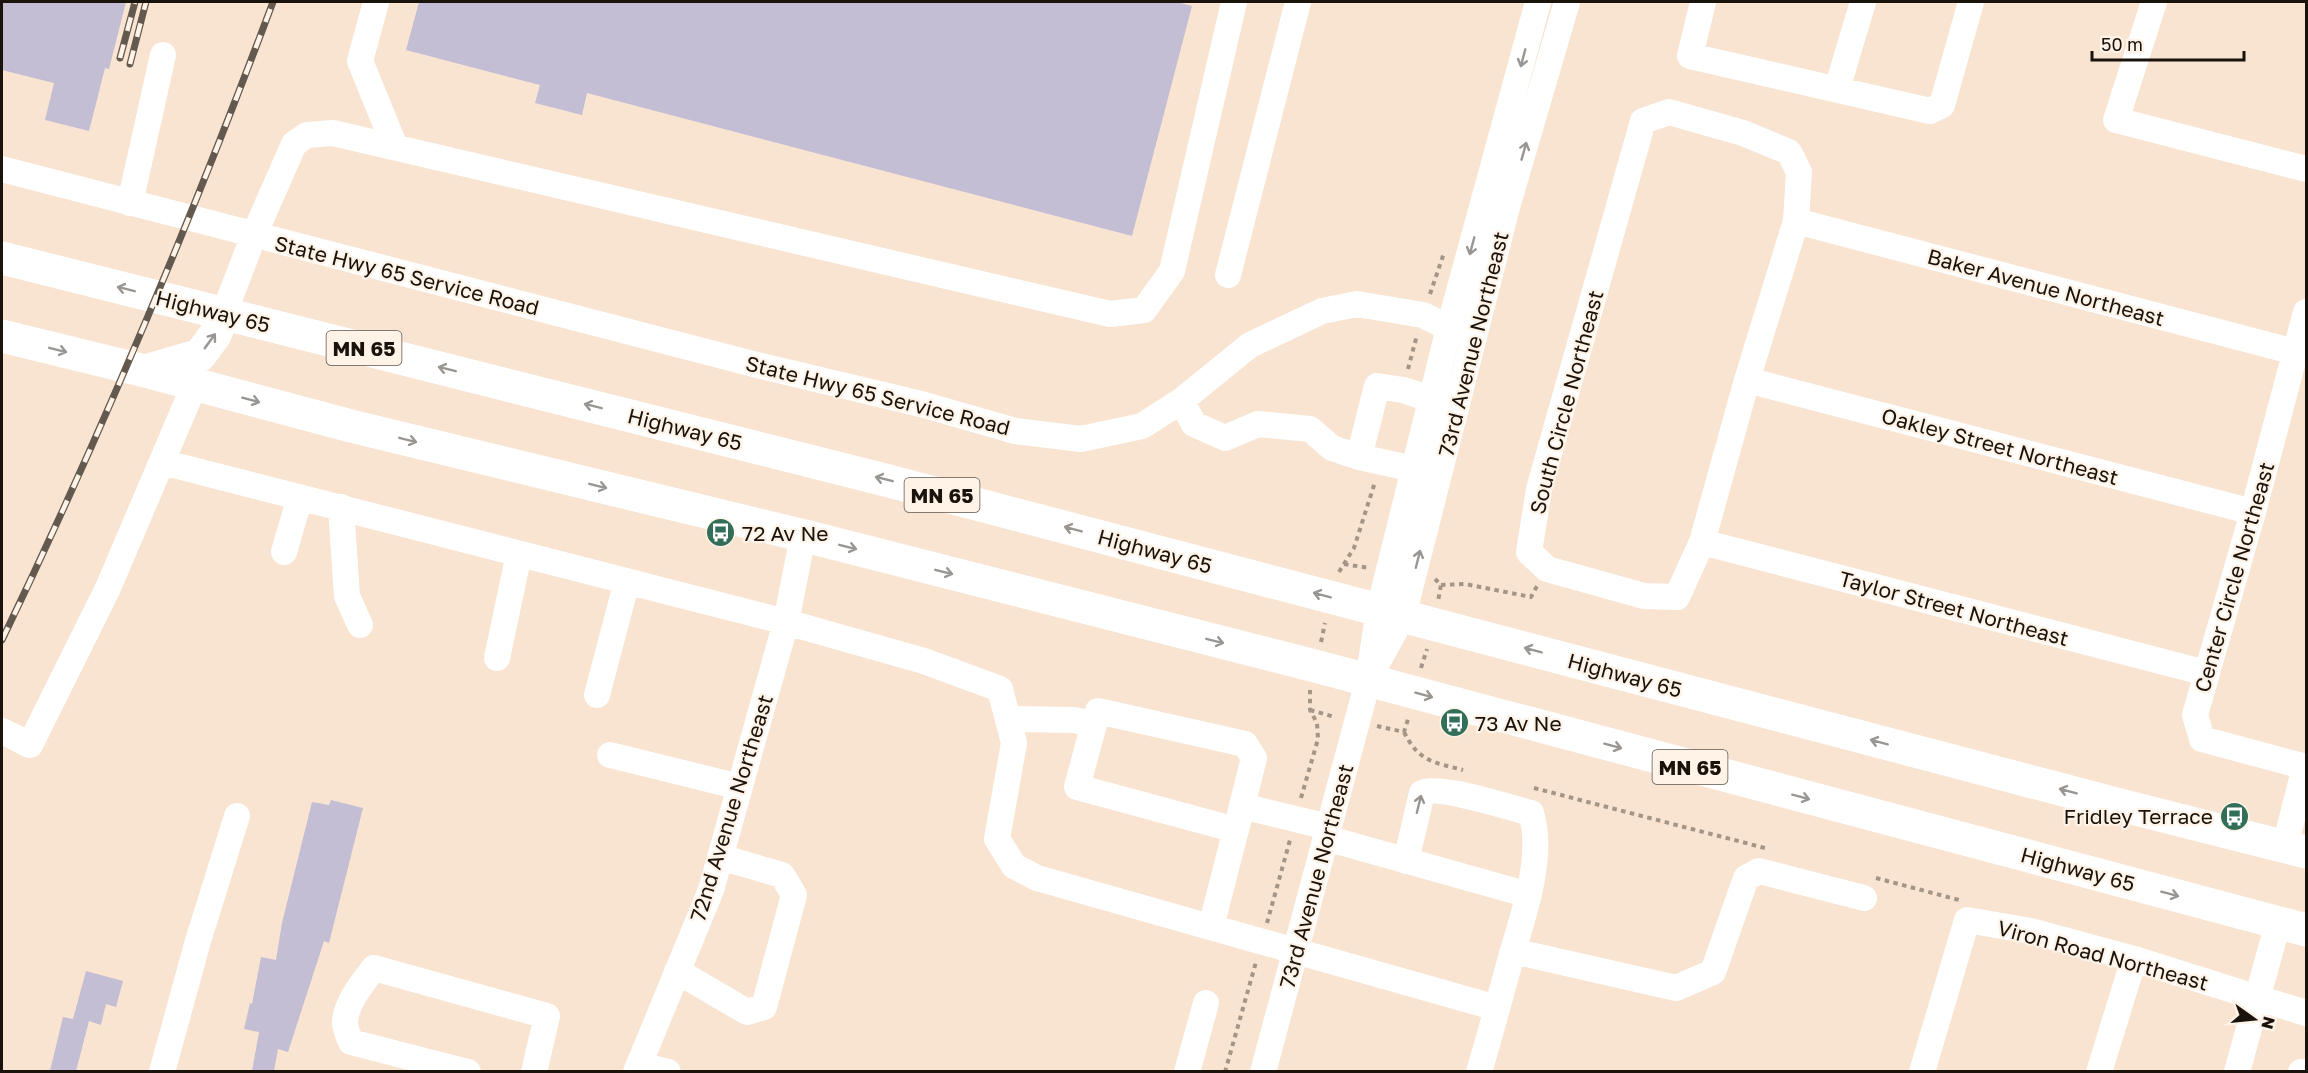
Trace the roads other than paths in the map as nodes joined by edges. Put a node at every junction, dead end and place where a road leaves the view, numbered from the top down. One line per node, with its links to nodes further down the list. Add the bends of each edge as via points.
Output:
1 (376, 2): 12 (street, via 360,61)
2 (1234, 2): 12 (street, via 1172,271 1144,310 1110,315)
3 (1298, 2): 19 (street)
4 (1538, 2): 22 (street, 73rd Avenue Northeast, one-way to 22)
5 (1567, 2): 23 (street, 73rd Avenue Northeast, one-way to 5)
6 (1703, 2): 11 (street, via 1690,56)
7 (1863, 2): 11 (street)
8 (1971, 2): 11 (street, via 1942,105 1930,111)
9 (2154, 2): 14 (street, via 2116,120)
10 (164, 55): 15 (street)
11 (1837, 89)
12 (395, 147): 17 (street, via 333,133 307,135 294,144)
13 (2, 169): 15 (street, State Hwy 65 Service Road)
14 (2307, 169)
15 (130, 203): 17 (street, State Hwy 65 Service Road)
16 (1796, 221): 25 (street, Baker Avenue Northeast); 27 (street, South Circle Northeast); 38 (street, South Circle Northeast, via 1798,172 1789,152 1669,112 1643,122 1539,489 1529,552 1547,570 1644,596 1677,597)
17 (254, 235): 21 (street, State Hwy 65 Service Road); 30 (street, State Hwy 65 Service Road, via 1015,430 1081,439 1142,426)
18 (2, 258): 21 (highway, Highway 65 / MN 65, one-way to 18)
19 (1228, 275)
20 (2307, 312): 25 (street, Center Circle Northeast)
21 (224, 313): 26 (highway, one-way to 21, via 200,355 215,335); 42 (highway, Highway 65 / MN 65, one-way to 21)
22 (1449, 328): 23 (street, State Hwy 65 Service Road); 29 (street, 73rd Avenue Northeast); 30 (street, State Hwy 65 Service Road, via 1423,315 1357,304 1322,311 1250,345)
23 (1475, 333): 42 (street, 73rd Avenue Northeast, one-way to 23)
24 (2, 336): 26 (highway, Highway 65 / MN 65, one-way to 26)
25 (2295, 352): 36 (street, Center Circle Northeast)
26 (145, 371): 28 (highway, Highway 65 / MN 65)
27 (1747, 380): 36 (street, Oakley Street Northeast); 38 (street, South Circle Northeast)
28 (194, 386): 32 (street); 37 (highway, Highway 65 / MN 65, one-way to 37)
29 (1431, 399): 31 (street, via 1377,386); 33 (street, 73rd Avenue Northeast)
30 (1181, 401): 31 (street, via 1194,424 1225,438 1258,424 1310,429 1332,448)
31 (1371, 459): 33 (street)
32 (162, 462): 34 (street); 51 (street, via 108,588 30,745)
33 (1414, 470): 42 (street, 73rd Avenue Northeast)
34 (300, 497): 35 (street); 39 (street)
35 (341, 507): 40 (street); 44 (street, via 347,596)
36 (2253, 512): 46 (street, Center Circle Northeast)
37 (803, 536): 43 (street, 72nd Avenue Northeast); 47 (highway, Highway 65 / MN 65, one-way to 47)
38 (1702, 542): 46 (street, Taylor Street Northeast)
39 (284, 552)
40 (519, 554): 41 (street); 45 (street)
41 (627, 581): 43 (street); 48 (street)
42 (1391, 613): 47 (street, 73rd Avenue Northeast); 58 (highway, Highway 65 / MN 65, one-way to 42)
43 (786, 622): 49 (street, via 924,661 1000,689); 54 (street, 72nd Avenue Northeast)
44 (360, 626)
45 (498, 658)
46 (2206, 673): 53 (street, Center Circle Northeast, via 2195,715 2202,739)
47 (1368, 681): 57 (street, 73rd Avenue Northeast); 63 (highway, Highway 65 / MN 65, one-way to 63)
48 (597, 694)
49 (1008, 719): 50 (street); 64 (street, via 1014,743 997,839 1014,867 1037,878)
50 (1094, 724): 56 (street, via 1077,787); 56 (street, via 1098,711 1245,744 1254,758)
51 (2, 731)
52 (610, 755): 54 (street)
53 (2306, 767): 58 (street, Center Circle Northeast)
54 (740, 787): 59 (street, 72nd Avenue Northeast)
55 (237, 816): 74 (street)
56 (1239, 818): 57 (street, via 1296,819); 64 (street)
57 (1327, 833): 60 (street); 65 (street, 73rd Avenue Northeast)
58 (2296, 849)
59 (720, 857): 68 (street, 72nd Avenue Northeast, via 711,890); 68 (street, via 782,876 794,895 764,1007 747,1012)
60 (1406, 861): 62 (street); 62 (street, one-way to 62, via 1422,793 1429,789 1531,813 1536,828)
61 (1867, 887): 66 (street, via 1759,871 1746,878 1713,972 1676,988)
62 (1529, 895): 66 (street)
63 (2293, 926): 69 (street)
64 (1211, 927): 65 (street)
65 (1296, 951): 71 (street); 79 (street, 73rd Avenue Northeast)
66 (1513, 951): 71 (street)
67 (2134, 959): 69 (street, Viron Road Northeast); 81 (street, Viron Road Northeast, via 2031,931 1967,920); 82 (street)
68 (677, 971): 73 (street, 72nd Avenue Northeast)
69 (2258, 999): 72 (street, Viron Road Northeast); 83 (street)
70 (1206, 1002): 78 (street)
71 (1497, 1008): 80 (street)
72 (2307, 1013)
73 (637, 1068): 77 (street)
74 (162, 1071)
75 (468, 1071): 76 (street, via 351,1042 345,1024 350,1006 357,988 374,968 548,1016)
76 (534, 1071)
77 (668, 1071)
78 (1187, 1071)
79 (1263, 1071)
80 (1479, 1071)
81 (1922, 1071)
82 (2099, 1071)
83 (2237, 1071)

